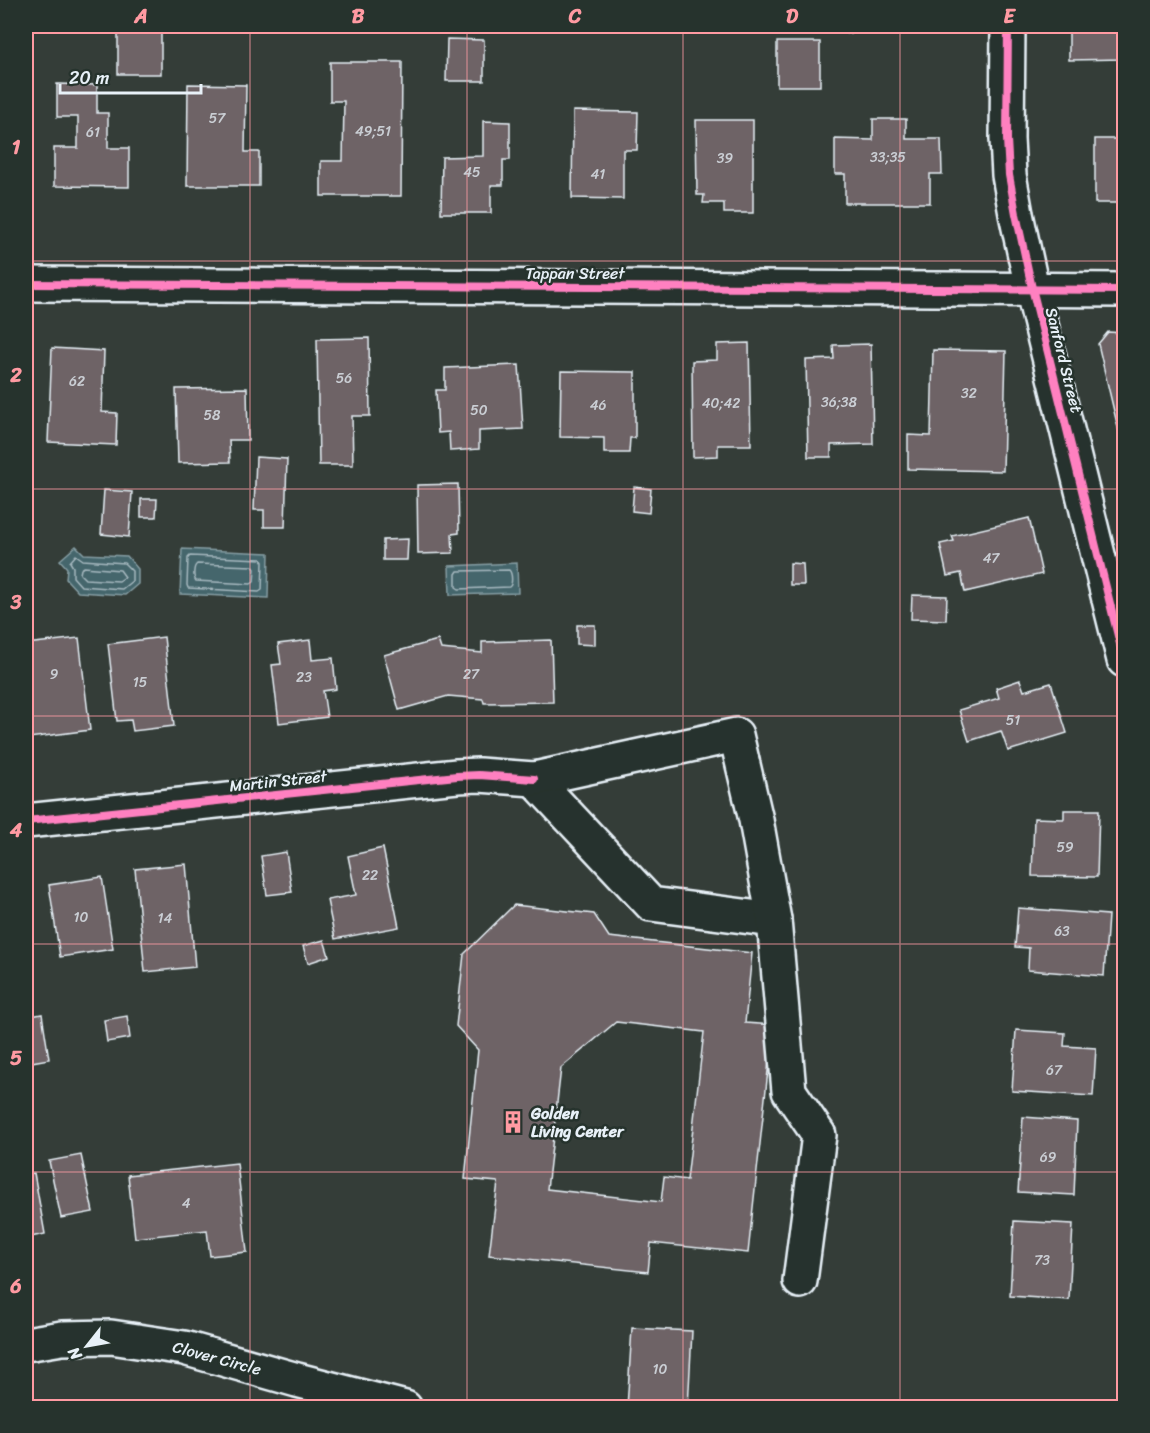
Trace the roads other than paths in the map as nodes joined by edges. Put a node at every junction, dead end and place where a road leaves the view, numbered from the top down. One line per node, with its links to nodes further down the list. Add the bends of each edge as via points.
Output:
1 (1008, 26): 3 (street, Sanford Street, via 1009,175)
2 (26, 284): 3 (street, Tappan Street)
3 (1032, 288): 4 (street, Tappan Street); 5 (street, Sanford Street)
4 (1125, 290)
5 (1125, 660)
6 (534, 779): 7 (street, Martin Street, via 457,776); 8 (street, via 651,904); 8 (street, Martin Street, via 736,735)
7 (26, 821)
8 (774, 920): 9 (street, via 789,1091 819,1135)
9 (800, 1281)
10 (26, 1344): 11 (street, Clover Circle, via 111,1336 184,1348)
11 (405, 1407)

